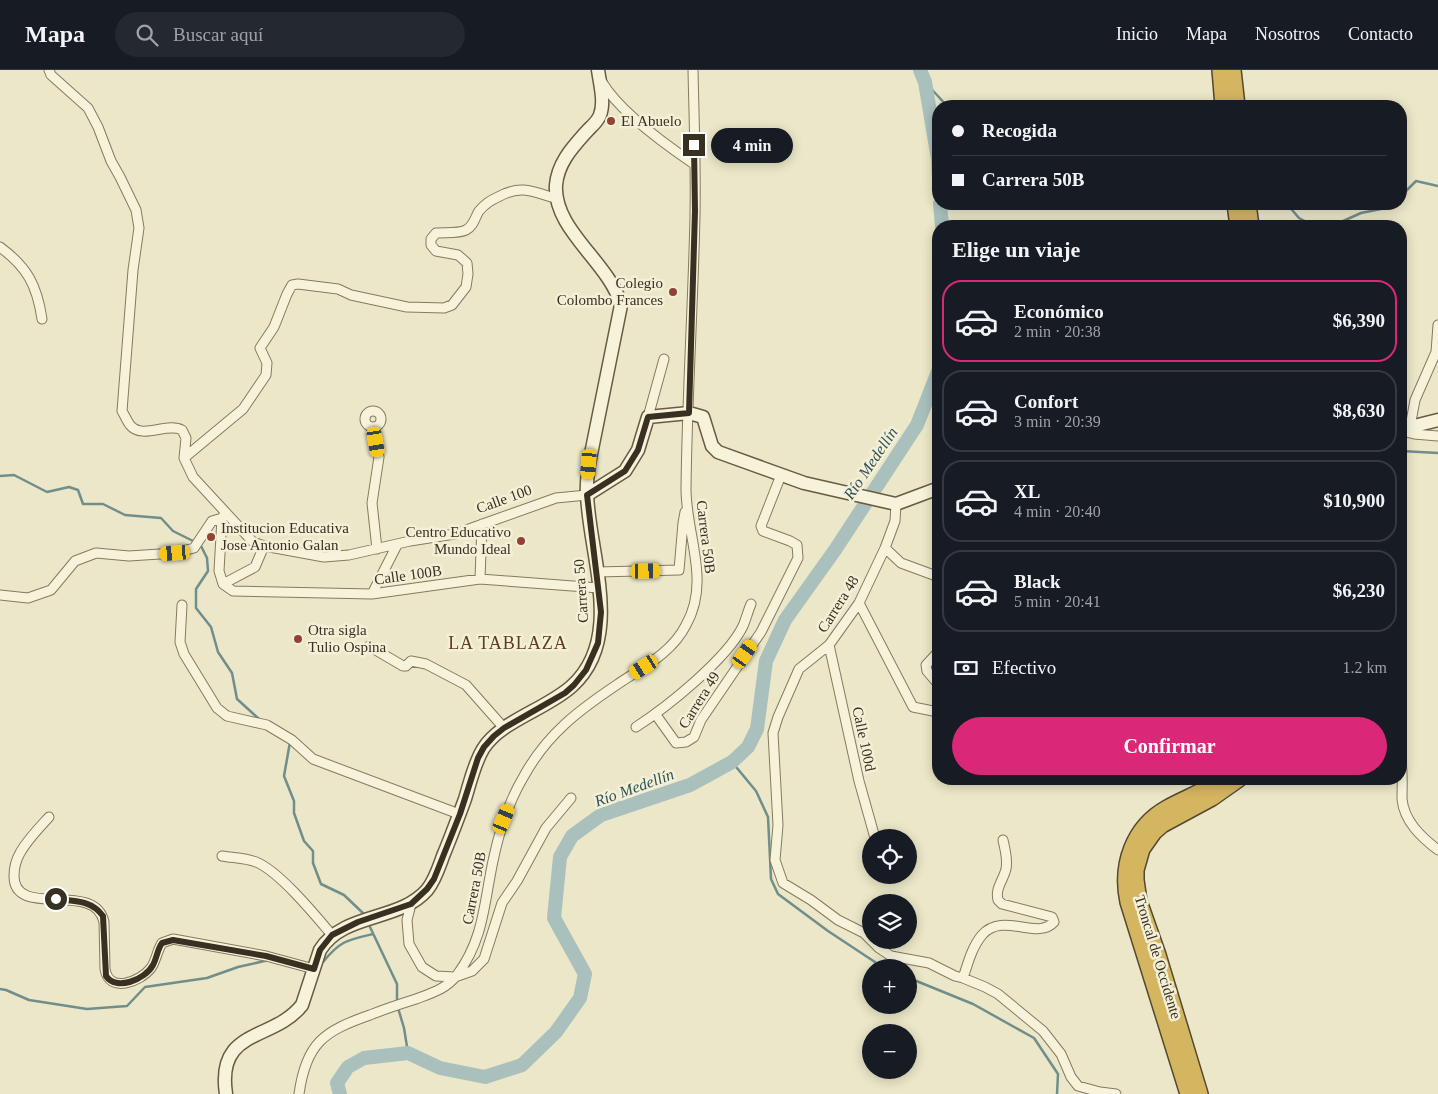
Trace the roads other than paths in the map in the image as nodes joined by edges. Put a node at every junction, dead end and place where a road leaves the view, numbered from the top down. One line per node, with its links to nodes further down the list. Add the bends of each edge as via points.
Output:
1 (49, 70): 22 (street, via 88,108 136,210 139,228 132,270 122,411 135,430 176,426 182,430 186,438)
2 (693, 70): 8 (street, Carrera 50B)
3 (1220, 70): 6 (highway)
4 (1233, 70): 7 (highway)
5 (598, 73): 8 (street, via 607,91 621,106 667,146); 9 (main road, Carrera 50, via 602,101 599,117 559,168)
6 (1222, 100)
7 (1236, 100)
8 (694, 164): 14 (street, Carrera 50B)
9 (557, 199): 22 (street, via 527,190 506,192 479,211 471,227 465,231 436,233 431,245 436,251 458,255 467,262 466,287 452,305 444,308 407,307 338,289 292,285 274,328 260,348 267,363 266,375 243,409); 25 (main road, Carrera 50, via 562,215 611,280 621,304 589,464)
10 (0, 247): 11 (street, via 33,281)
11 (42, 319)
12 (1438, 325): 17 (street, via 1436,352)
13 (664, 359): 15 (street, Calle 100)
14 (689, 413): 15 (main road); 23 (main road, via 703,417 712,446 718,452); 27 (street, Carrera 50B)
15 (648, 417): 25 (main road, Calle 100, via 638,450 625,471)
16 (1438, 420): 19 (main road)
17 (1407, 422)
18 (374, 427): 33 (street, via 379,457 372,504)
19 (1407, 429)
20 (1407, 432): 21 (street)
21 (1438, 436)
22 (184, 458): 28 (street, Calle 100, via 193,477)
23 (781, 475): 26 (main road); 47 (street, Carrera 49, via 761,526 763,531 797,545 798,558 761,632)
24 (932, 491): 26 (main road)
25 (587, 495): 29 (street, Calle 100, via 556,498); 34 (main road, Carrera 50)
26 (896, 504): 32 (street, Carrera 48, via 895,521)
27 (686, 507): 34 (street, via 679,570); 67 (street, Carrera 50B, via 697,560 698,584 688,623 677,640 658,657 573,716 536,755 504,819 480,933)
28 (224, 515): 31 (street, Calle 100, via 253,542); 37 (street, via 220,571); 40 (street, via 212,521 194,548 175,553 129,556 96,554 75,561 51,590 28,598)
29 (482, 524): 30 (street, Calle 100, via 455,534); 36 (street)
30 (396, 545): 33 (street, Calle 100); 39 (street)
31 (264, 546): 33 (street, Calle 100, via 324,558); 37 (street, via 255,567)
32 (885, 548): 35 (street, via 901,563); 41 (street, Carrera 48)
33 (377, 549)
34 (596, 572): 38 (main road, Carrera 50)
35 (932, 574)
36 (480, 579): 38 (street, Calle 100B); 39 (street, Calle 100B)
37 (223, 584): 39 (street, Calle 100B, via 232,591)
38 (599, 588): 52 (main road, Carrera 50, via 599,634 586,670 565,693)
39 (372, 594)
40 (0, 595)
41 (859, 603): 44 (street, Carrera 48); 50 (street, via 913,707)
42 (751, 604): 46 (street, Carrera 49, via 743,626)
43 (182, 605): 58 (street, via 180,642 184,654 226,716 259,722 291,739 313,759)
44 (829, 645): 60 (street, Calle 100d); 68 (street, Carrera 48, via 799,669 773,733 778,825 775,860 783,883 864,934 891,956 929,963)
45 (369, 646): 52 (street, via 403,666 411,661 426,664 466,685)
46 (729, 647): 47 (street); 51 (street, Carrera 49)
47 (745, 654): 51 (street, Carrera 49, via 701,720 694,737 676,743)
48 (932, 659): 49 (street, via 926,665)
49 (932, 677)
50 (932, 710)
51 (656, 715): 53 (street, Carrera 49)
52 (504, 728): 58 (main road, Carrera 50, via 484,747 478,758)
53 (636, 728)
54 (1211, 785): 69 (highway, Troncal de Occidente, via 1166,809 1147,824 1133,845 1125,873 1128,902)
55 (1230, 785): 69 (highway, Troncal de Occidente, via 1162,825 1142,850 1136,870 1139,901 1158,955)
56 (1402, 785): 62 (street, via 1404,809 1413,826)
57 (571, 798): 67 (street, via 546,828 518,881 502,903 484,959 472,970)
58 (460, 814): 64 (main road, Carrera 50, via 434,879)
59 (49, 816): 66 (street, via 19,854 14,873 16,886 27,896 84,902 98,910 104,922 106,976 113,982 126,983 144,975 153,965 162,943 173,940 266,956)
60 (872, 829)
61 (1003, 840): 68 (street, via 1006,863 997,891 998,900 1002,904 1052,917 1054,922 1043,928 1002,925 989,928 973,950)
62 (1438, 850)
63 (222, 856): 65 (street, via 248,860 268,868)
64 (411, 904): 65 (main road, Carrera 50, via 358,922); 67 (street, via 406,920 408,944 415,958 436,976)
65 (332, 935): 66 (main road, Carrera 50, via 320,950)
66 (314, 969): 70 (main road, Carrera 50, via 297,1012 234,1049 227,1060)
67 (455, 977): 71 (street, Carrera 50B, via 440,990 329,1032 307,1060)
68 (963, 978): 72 (street, via 998,994 1043,1031 1061,1054 1078,1086)
69 (1188, 1093)
70 (226, 1094)
71 (299, 1094)
72 (1116, 1094)

